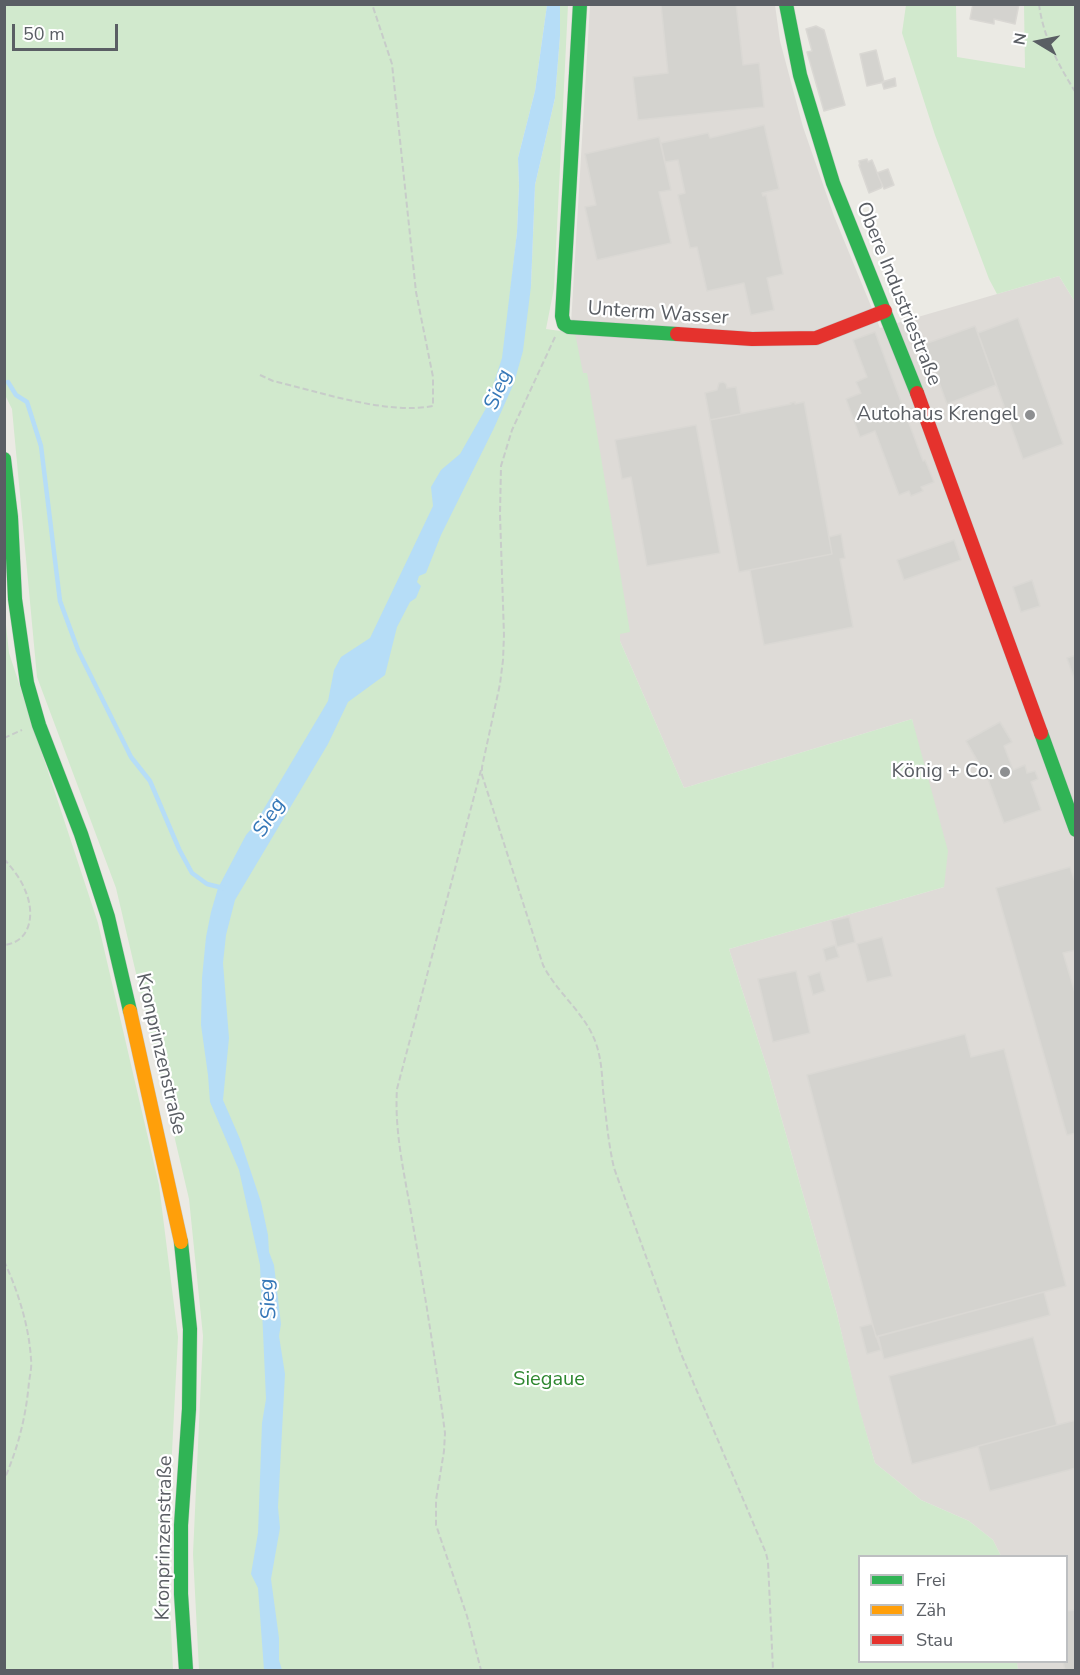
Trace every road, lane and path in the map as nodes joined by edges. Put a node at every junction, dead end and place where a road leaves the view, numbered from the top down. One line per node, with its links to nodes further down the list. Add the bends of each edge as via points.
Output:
1 (372, 4): 8 (path, via 393,64 416,292 433,377 434,406 416,410 393,408)
2 (579, 4): 7 (street, Unterm Wasser)
3 (786, 4): 6 (street, Obere Industriestraße, via 816,131)
4 (1039, 4): 5 (path, via 1042,25 1062,72)
5 (1076, 93)
6 (885, 311): 7 (street, Unterm Wasser, via 816,338 671,335); 11 (street, Obere Industriestraße)
7 (564, 324): 10 (path, via 516,422 501,466 503,660)
8 (260, 375)
9 (4, 459): 16 (street, Kronprinzenstraße, via 15,599 27,684 108,916 183,1252 190,1329 181,1525)
10 (482, 767): 17 (path, via 397,1089 396,1108 445,1433 436,1525); 18 (path, via 543,965 597,1044 614,1168 687,1367 766,1553)
11 (1076, 830)
12 (4, 859): 13 (path, via 26,891 30,907 28,931 12,945)
13 (4, 945)
14 (4, 1262): 15 (path, via 27,1329 32,1361 24,1424)
15 (4, 1480)
16 (186, 1671)
17 (482, 1671)
18 (773, 1671)

